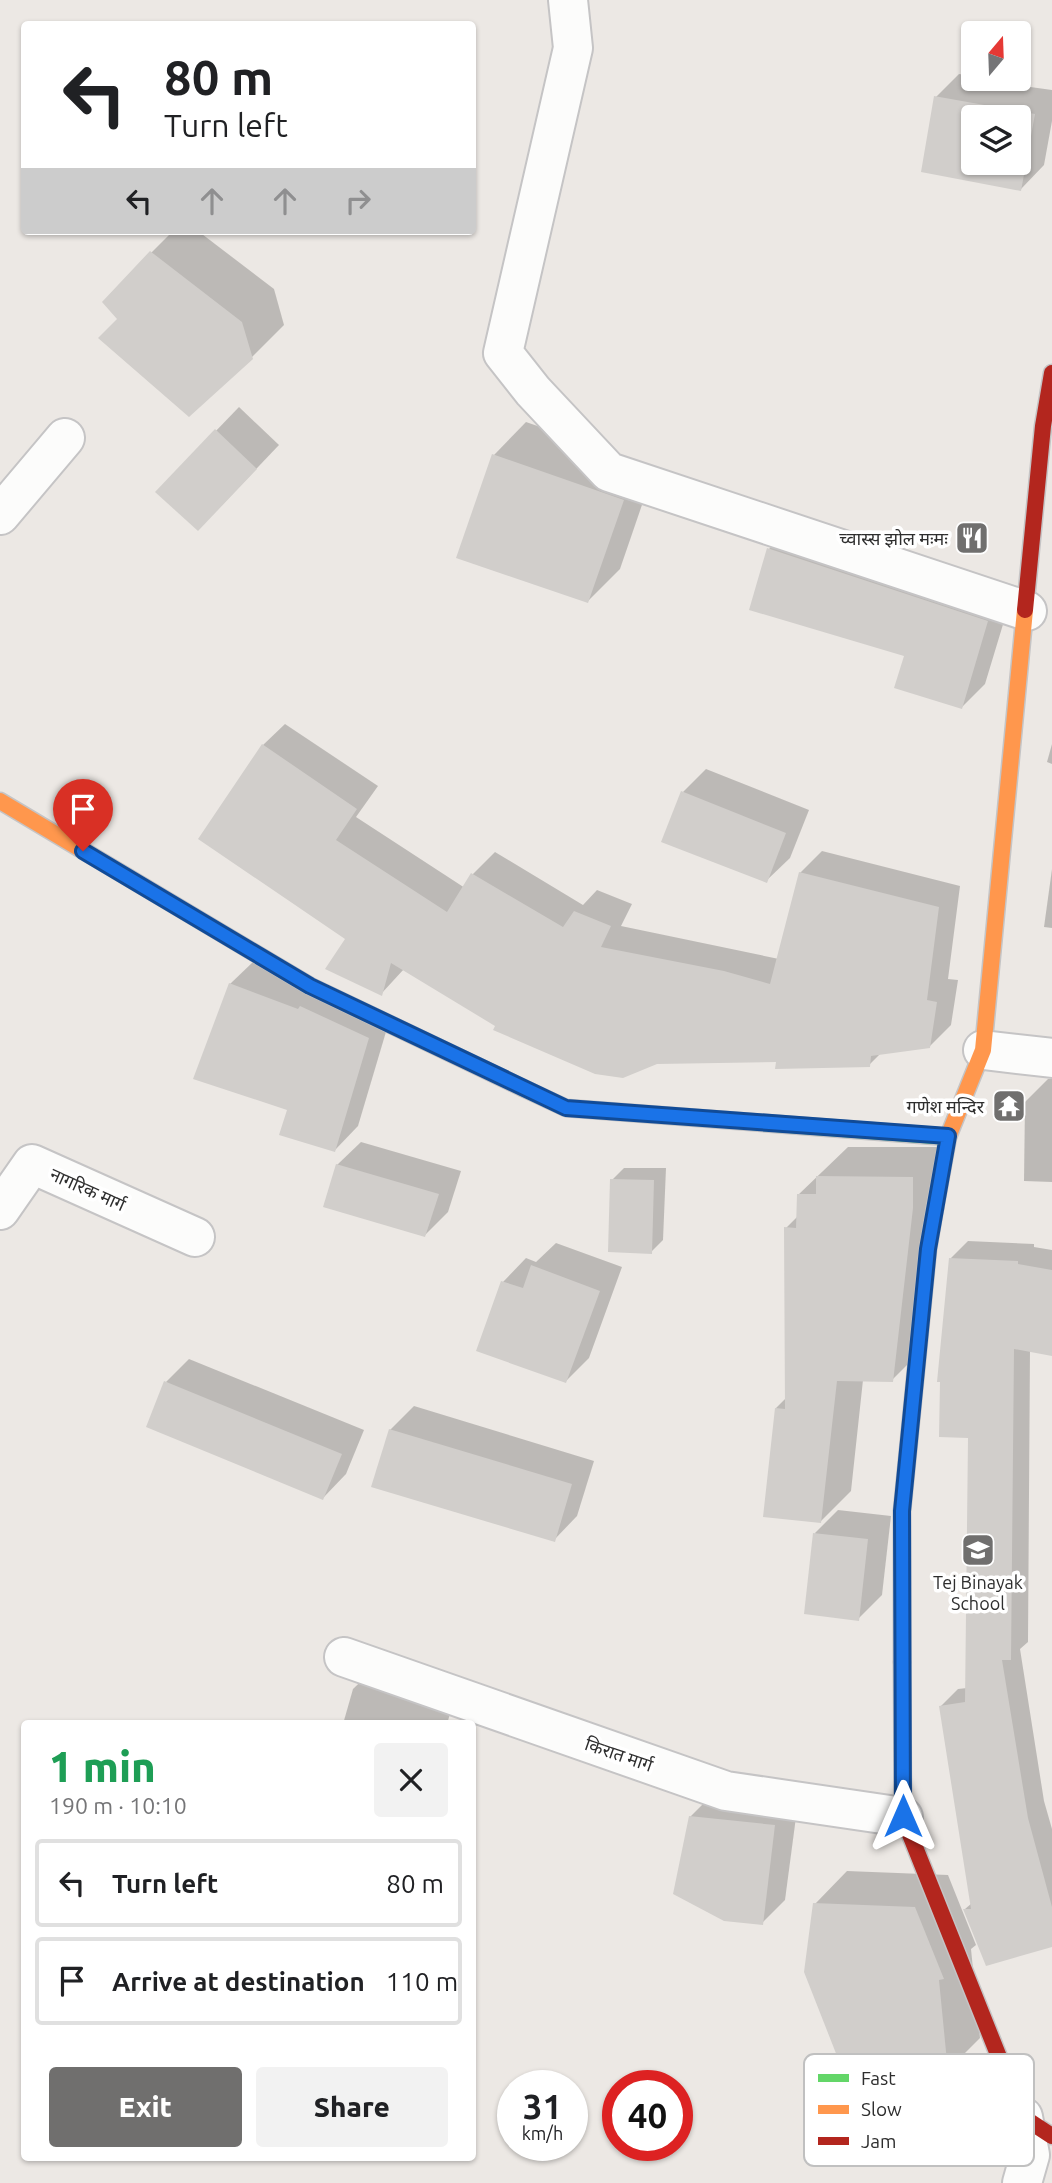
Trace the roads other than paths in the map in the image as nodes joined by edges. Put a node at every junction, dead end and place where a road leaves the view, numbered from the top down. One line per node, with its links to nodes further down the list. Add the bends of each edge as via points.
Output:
1 (568, 0): 5 (street, via 573,48 503,353 609,472)
2 (1052, 373): 5 (street)
3 (65, 438): 4 (street)
4 (0, 515)
5 (1027, 611): 7 (street)
6 (0, 801): 9 (street, via 310,986 566,1108)
7 (983, 1050): 8 (street); 9 (street)
8 (1052, 1058)
9 (948, 1136): 13 (street, via 928,1249 902,1511)
10 (0, 1210): 11 (street, नागरिक मार्ग, via 32,1164)
11 (195, 1237)
12 (344, 1657): 13 (street, किरात मार्ग, via 726,1791)
13 (903, 1816): 14 (street)
14 (1006, 2054)
15 (1027, 2166): 16 (street)
16 (1022, 2183)

